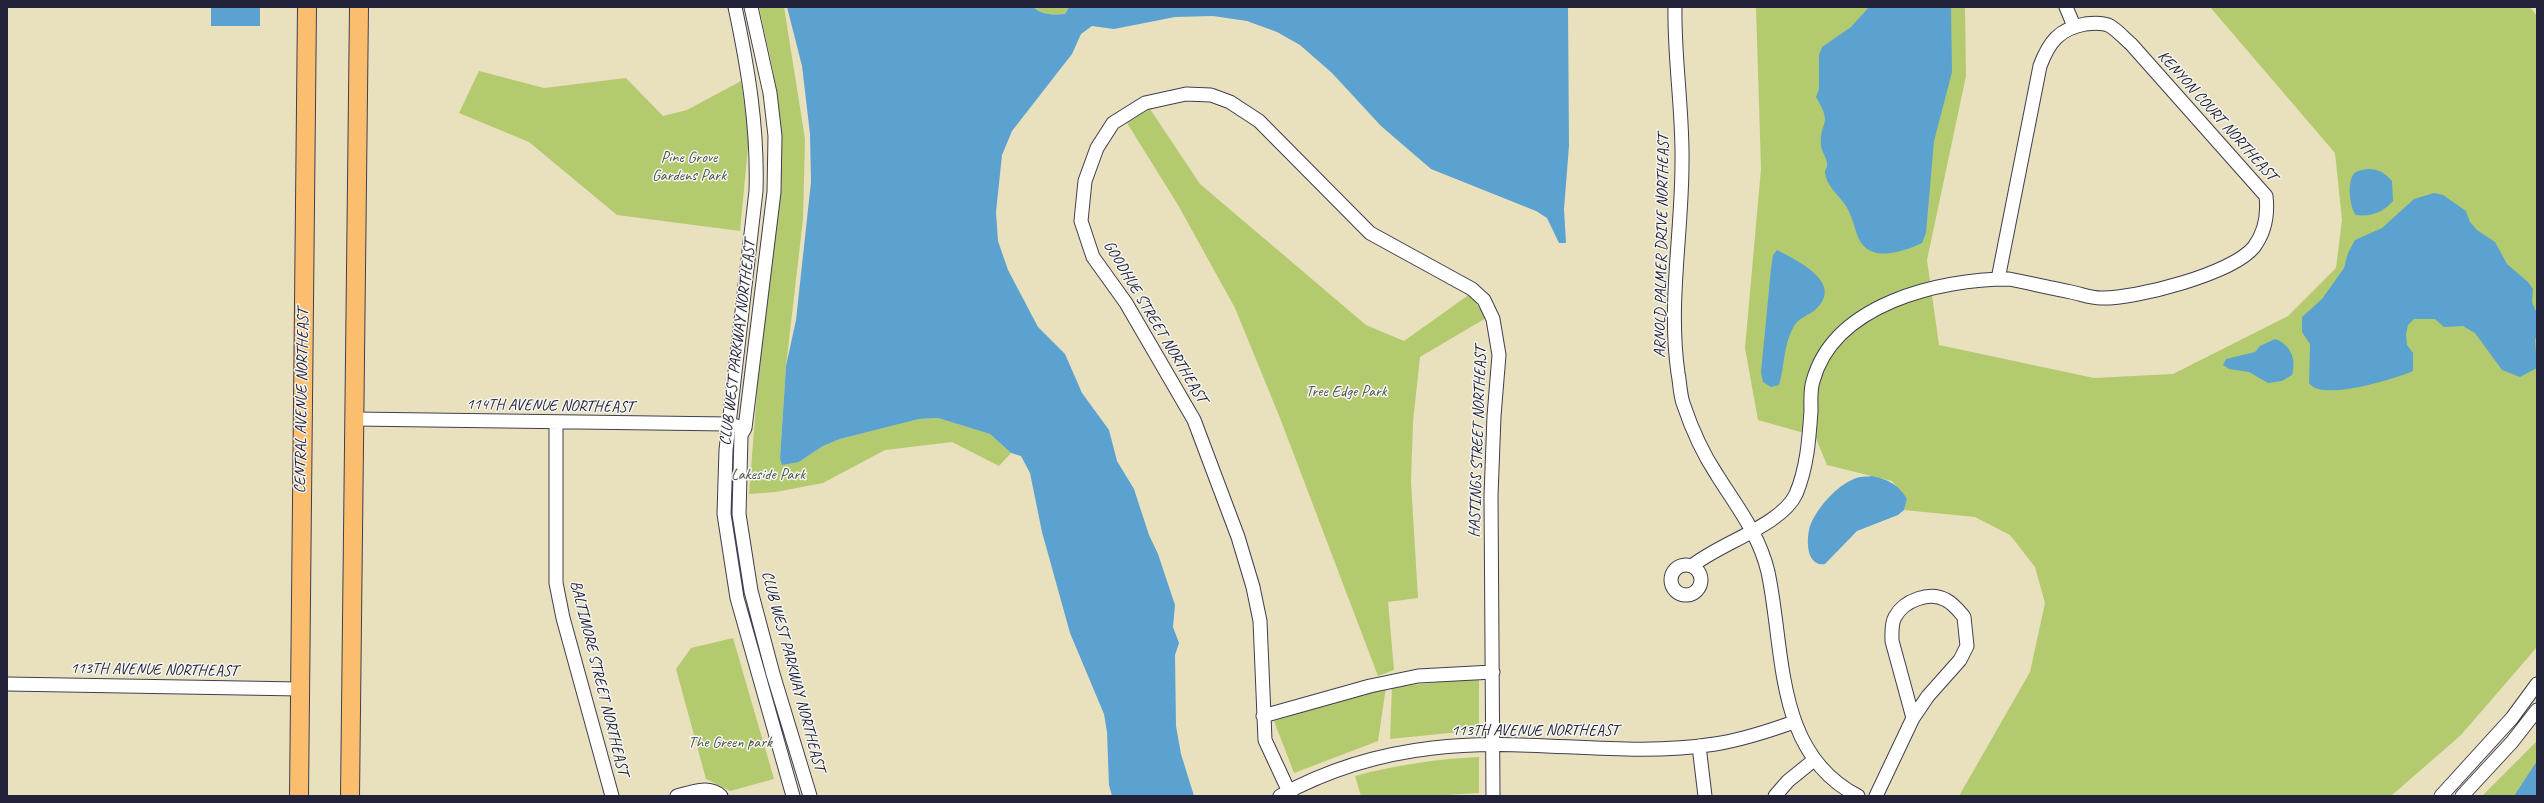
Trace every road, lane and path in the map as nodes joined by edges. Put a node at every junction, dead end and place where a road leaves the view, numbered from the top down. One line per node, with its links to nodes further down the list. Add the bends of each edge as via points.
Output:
1 (308, 7): 19 (highway, CENTRAL AVENUE NORTHEAST)
2 (359, 7): 10 (highway)
3 (735, 7): 12 (street, via 752,90 757,160 755,198)
4 (751, 7): 13 (street, CLUB WEST PARKWAY NORTHEAST, via 770,93 775,136 774,192)
5 (1675, 7): 14 (street, ARNOLD PALMER DRIVE NORTHEAST, via 1674,43 1682,163 1676,251 1674,345 1683,401 1698,438 1716,473)
6 (2066, 7): 7 (street)
7 (2074, 26): 9 (street, KENYON COURT NORTHEAST, via 2058,34 2048,47 2040,66); 9 (street, KENYON COURT NORTHEAST, via 2095,23 2110,26 2131,44 2266,196 2268,213 2254,247 2236,261 2158,291 2123,298 2099,298 2009,279)
8 (1134, 108): 16 (street, HASTINGS STREET NORTHEAST, via 1186,94 1211,95 1230,102 1259,120 1370,233 1452,277 1484,300 1493,319 1499,354 1491,496); 21 (street, GOODHUE STREET NORTHEAST, via 1113,123 1096,148 1085,181 1081,222 1093,257 1126,302 1194,420 1238,536 1260,621 1263,653)
9 (1998, 279): 14 (street, KENYON COURT NORTHEAST, via 1951,284 1917,294 1870,311 1843,331 1823,354 1812,382 1808,455 1795,495 1769,521)
10 (355, 419): 11 (street, 114TH AVENUE NORTHEAST); 29 (highway)
11 (556, 423): 12 (street, 114TH AVENUE NORTHEAST); 30 (street, BALTIMORE STREET NORTHEAST, via 556,583 563,618)
12 (728, 424): 13 (street, 114TH AVENUE NORTHEAST); 33 (street, via 724,514 734,583)
13 (745, 428): 34 (street, CLUB WEST PARKWAY NORTHEAST, via 741,435 739,514 751,592)
14 (1753, 530): 15 (street, KENYON COURT NORTHEAST, via 1703,557); 23 (street, ARNOLD PALMER DRIVE NORTHEAST, via 1768,571)
15 (1692, 566)
16 (1493, 672): 21 (street, via 1418,676 1370,686); 24 (street, HASTINGS STREET NORTHEAST)
17 (7, 684): 19 (street, 113TH AVENUE NORTHEAST)
18 (2537, 684): 40 (street, via 2512,718)
19 (300, 689): 28 (highway, CENTRAL AVENUE NORTHEAST)
20 (2537, 710): 41 (street, via 2512,742)
21 (1262, 716): 27 (street, GOODHUE STREET NORTHEAST, via 1265,740)
22 (1913, 718): 22 (street, via 1928,696 1960,660 1967,646 1964,617 1946,600 1932,597 1916,598 1894,617 1892,641); 39 (street)
23 (1794, 722): 25 (street, 113TH AVENUE NORTHEAST, via 1716,744); 26 (street, ARNOLD PALMER DRIVE NORTHEAST, via 1807,751)
24 (1493, 746): 25 (street, 113TH AVENUE NORTHEAST, via 1597,749); 27 (street, 113TH AVENUE NORTHEAST, via 1434,748 1387,755 1321,777); 35 (street, HASTINGS STREET NORTHEAST)
25 (1699, 746): 36 (street)
26 (1814, 760): 37 (street, via 1788,781); 38 (street, ARNOLD PALMER DRIVE NORTHEAST, via 1840,786)
27 (1287, 794)
28 (299, 796)
29 (350, 796)
30 (612, 796)
31 (677, 796): 32 (street, via 699,790)
32 (721, 796)
33 (793, 796)
34 (810, 796)
35 (1493, 796)
36 (1705, 796)
37 (1775, 796)
38 (1858, 796)
39 (1876, 796)
40 (2440, 796)
41 (2462, 796)

